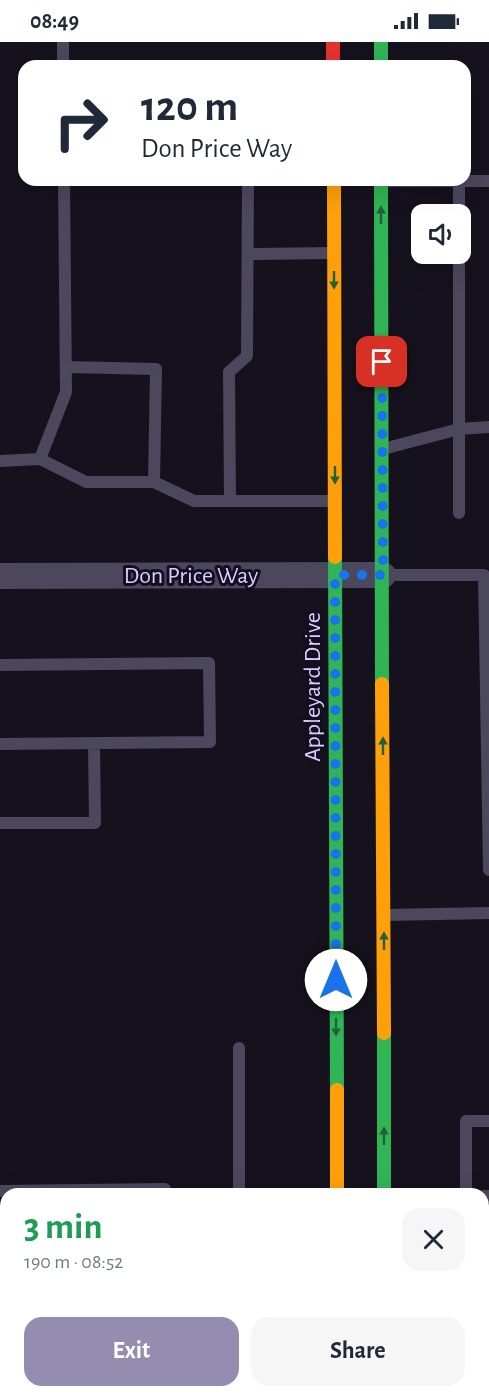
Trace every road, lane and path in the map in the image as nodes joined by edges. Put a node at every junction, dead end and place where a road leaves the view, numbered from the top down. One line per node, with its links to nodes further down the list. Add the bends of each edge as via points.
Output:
1 (63, 42): 4 (lane)
2 (333, 42): 5 (street)
3 (381, 42): 6 (street)
4 (63, 60)
5 (333, 60)
6 (381, 60)
7 (471, 181): 8 (lane)
8 (489, 181)
9 (64, 186): 18 (lane)
10 (248, 186): 15 (lane)
11 (338, 186): 16 (street, Appleyard Drive)
12 (377, 186): 21 (street, one-way to 12)
13 (459, 186): 14 (lane)
14 (459, 204)
15 (248, 254): 16 (lane); 25 (lane, via 247,356 230,372)
16 (340, 254): 26 (street, Appleyard Drive, one-way to 26)
17 (459, 264): 20 (lane)
18 (66, 368): 22 (lane, via 66,392); 24 (lane, via 156,369)
19 (489, 427): 20 (lane)
20 (459, 429): 21 (lane); 27 (lane)
21 (382, 450): 29 (street)
22 (40, 459): 23 (lane); 24 (lane, via 86,482)
23 (0, 461)
24 (154, 482): 25 (lane, via 194,501)
25 (230, 501): 26 (lane)
26 (335, 501): 28 (street, Appleyard Drive)
27 (459, 513)
28 (335, 575): 29 (street, Don Price Way); 30 (street, Don Price Way); 43 (street, Appleyard Drive, one-way to 43)
29 (383, 575): 32 (lane, via 484,575); 39 (street, one-way to 29)
30 (0, 576)
31 (0, 665): 33 (lane, via 209,663 210,742)
32 (488, 701): 35 (lane)
33 (94, 743): 34 (lane); 36 (lane, via 95,823)
34 (0, 744)
35 (488, 760): 37 (lane)
36 (0, 823)
37 (489, 870)
38 (489, 913): 39 (lane)
39 (384, 915): 44 (street, one-way to 39)
40 (239, 1048): 42 (lane)
41 (489, 1121): 45 (lane, via 466,1121)
42 (239, 1188)
43 (337, 1188)
44 (384, 1188)
45 (466, 1188)

